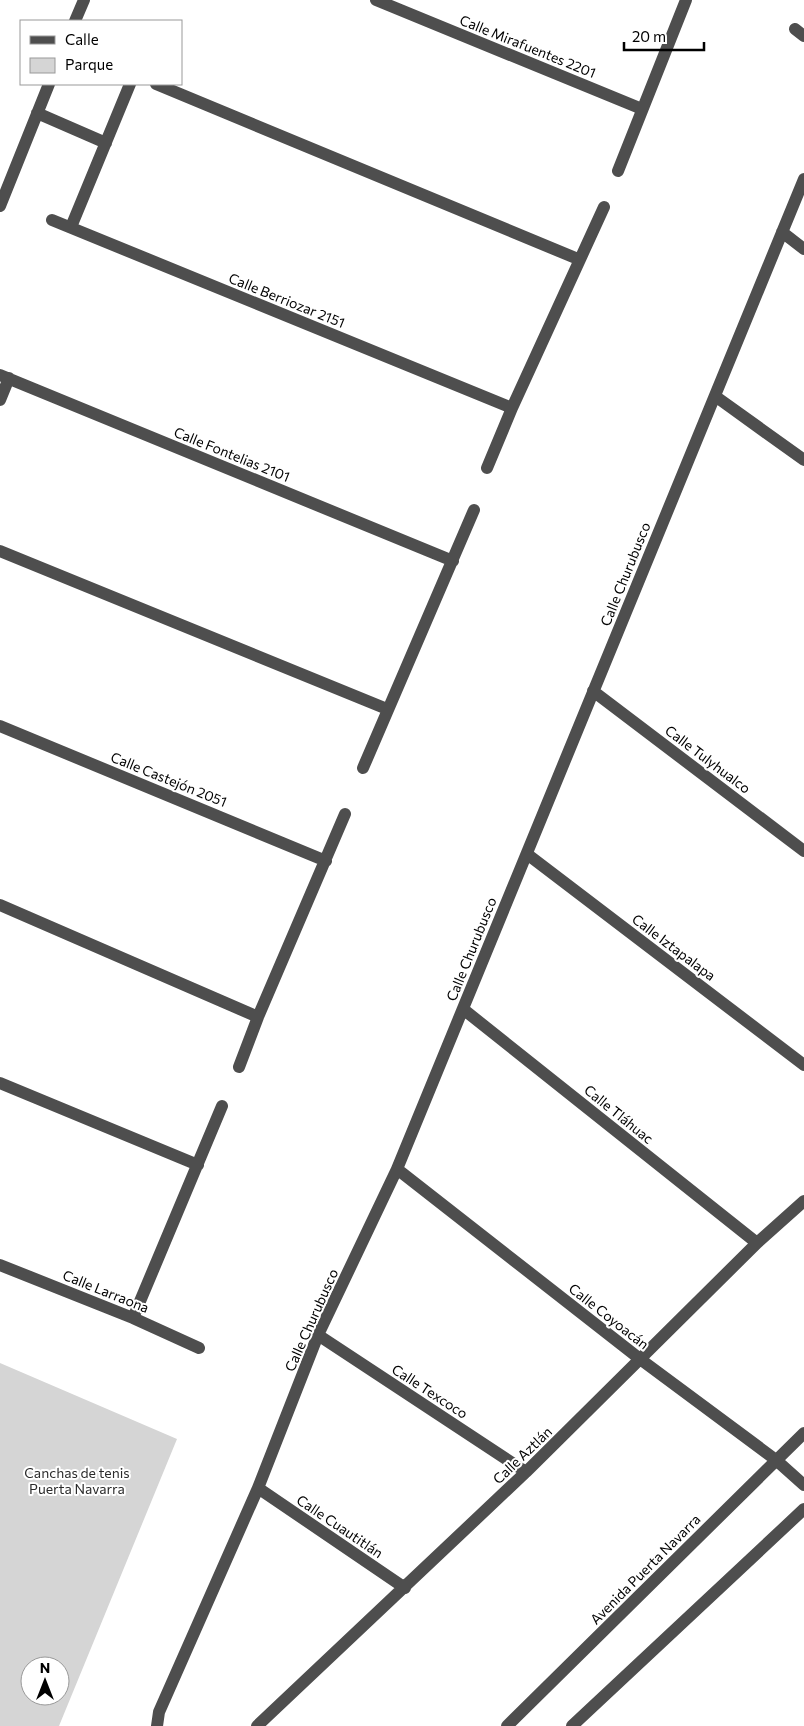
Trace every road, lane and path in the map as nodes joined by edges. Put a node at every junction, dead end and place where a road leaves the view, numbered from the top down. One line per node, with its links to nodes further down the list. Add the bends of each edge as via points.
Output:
1 (84, 0): 4 (street)
2 (376, 0): 8 (street, Calle Mirafuentes 2201)
3 (686, 0): 8 (street)
4 (75, 20)
5 (49, 85): 9 (street)
6 (130, 85): 10 (street)
7 (158, 85): 19 (street)
8 (642, 109): 11 (street)
9 (37, 113): 10 (street); 13 (street)
10 (106, 143): 16 (street)
11 (618, 171)
12 (804, 179): 17 (street, Calle Churubusco)
13 (0, 204)
14 (604, 207): 19 (street)
15 (52, 220): 16 (street, Calle Berriozar 2151)
16 (71, 227): 23 (street, Calle Berriozar 2151)
17 (782, 232): 18 (street); 21 (street, Calle Churubusco)
18 (804, 249)
19 (578, 259): 23 (street)
20 (5, 376): 22 (street); 28 (street, Calle Fontelias 2101)
21 (715, 396): 24 (street); 29 (street, Calle Churubusco)
22 (0, 400)
23 (512, 408): 25 (street)
24 (804, 460)
25 (487, 468)
26 (474, 510): 28 (street)
27 (0, 551): 30 (street)
28 (453, 561): 30 (street)
29 (593, 691): 34 (street, Calle Tulyhualco); 35 (street, Calle Churubusco)
30 (387, 709): 32 (street)
31 (0, 726): 36 (street, Calle Castejón 2051)
32 (363, 768)
33 (345, 814): 36 (street)
34 (804, 851)
35 (527, 854): 38 (street, Calle Churubusco); 40 (street, Calle Iztapalapa)
36 (326, 861): 39 (street)
37 (0, 905): 39 (street)
38 (463, 1009): 45 (street, Calle Churubusco); 47 (street, Calle Tláhuac)
39 (258, 1017): 41 (street)
40 (804, 1065)
41 (239, 1068)
42 (0, 1083): 44 (street)
43 (222, 1106): 44 (street)
44 (198, 1165): 49 (street)
45 (397, 1169): 50 (street, Calle Churubusco); 52 (street, Calle Coyoacán)
46 (804, 1201): 47 (street, Calle Aztlán)
47 (757, 1244): 52 (street, Calle Aztlán)
48 (0, 1266): 49 (street, Calle Larraona)
49 (133, 1318): 51 (street, Calle Larraona)
50 (318, 1335): 55 (street, Calle Texcoco); 57 (street, Calle Churubusco)
51 (199, 1348)
52 (640, 1360): 54 (street, Calle Coyoacán); 55 (street, Calle Aztlán)
53 (804, 1433): 54 (street, Avenida Puerta Navarra)
54 (776, 1460): 56 (street, Calle Coyoacán); 62 (street, Avenida Puerta Navarra)
55 (526, 1472): 59 (street, Calle Aztlán)
56 (804, 1485)
57 (258, 1488): 59 (street, Calle Cuautitlán); 60 (street, Calle Churubusco, via 160,1712)
58 (804, 1509): 63 (street)
59 (405, 1588): 61 (street, Calle Aztlán)
60 (157, 1726)
61 (257, 1726)
62 (507, 1726)
63 (572, 1726)

